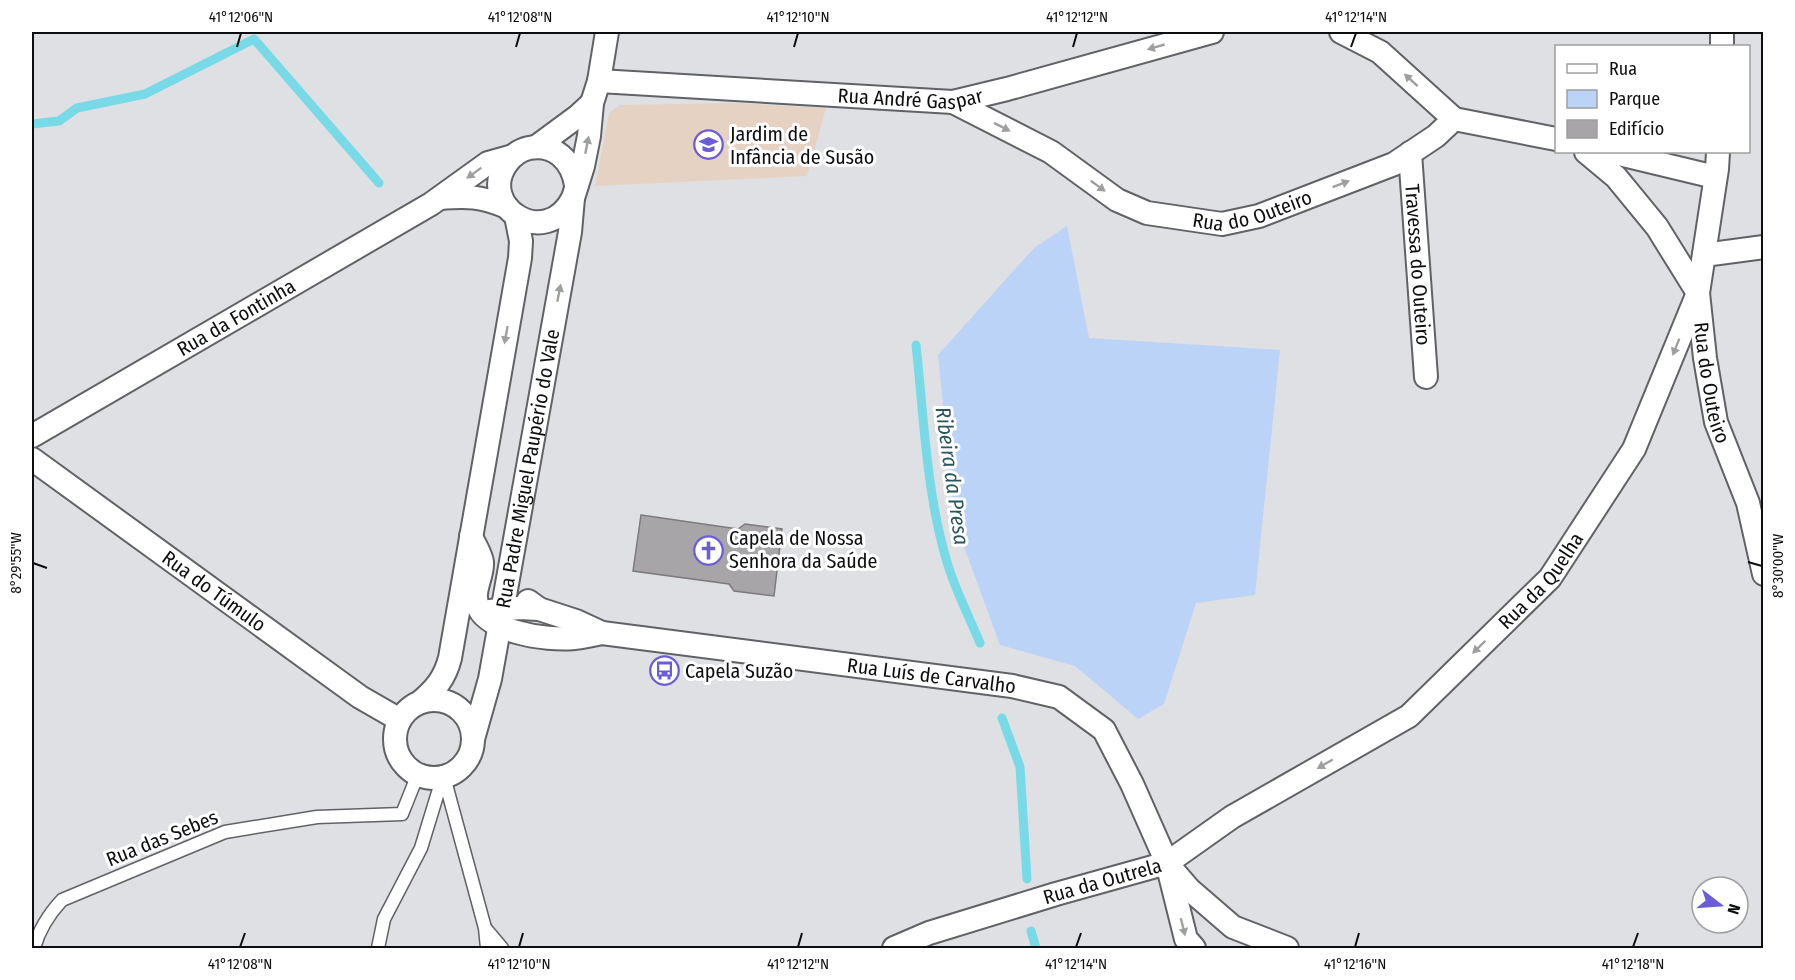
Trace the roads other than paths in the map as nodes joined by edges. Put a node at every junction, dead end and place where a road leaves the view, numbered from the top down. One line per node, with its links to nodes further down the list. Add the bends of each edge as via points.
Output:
1 (607, 32): 4 (street, Rua Padre Miguel Paupério do Vale)
2 (1212, 32): 5 (street, Rua André Gaspar, one-way to 5)
3 (1341, 32): 7 (street, one-way to 3, via 1380,52)
4 (599, 81): 5 (street, Rua André Gaspar); 6 (street, Rua Padre Miguel Paupério do Vale)
5 (953, 102): 10 (street, Rua do Outeiro, one-way to 10, via 1051,152 1117,200 1147,213 1222,224 1259,216 1394,164)
6 (592, 103): 9 (street); 16 (street, Rua Padre Miguel Paupério do Vale, one-way to 6, via 583,166)
7 (1454, 118): 8 (street); 10 (street, Rua do Outeiro)
8 (1555, 139)
9 (536, 147): 14 (street); 16 (street, Rua Padre Miguel Paupério do Vale, via 548,148 568,162 574,173)
10 (1410, 153): 22 (street, Travessa do Outeiro)
11 (1587, 153): 21 (street, Rua do Outeiro, via 1616,177 1657,227)
12 (1615, 153): 15 (street)
13 (1718, 153): 15 (street, Rua da Quelha)
14 (513, 156): 17 (street, Rua da Fontinha, one-way to 17, via 488,163); 18 (street, via 500,177 500,190)
15 (1715, 177): 20 (street, Rua da Quelha)
16 (574, 192): 18 (street, Rua Padre Miguel Paupério do Vale, via 567,209 546,222 522,220); 27 (street, Rua Padre Miguel Paupério do Vale, one-way to 16)
17 (440, 198): 18 (street, via 485,198); 23 (street, Rua da Fontinha)
18 (512, 211): 25 (street, one-way to 25, via 521,241 520,258)
19 (1764, 247): 20 (street)
20 (1704, 255): 21 (street, Rua da Quelha)
21 (1698, 293): 26 (street, Rua do Outeiro, via 1716,422 1748,503); 40 (street, Rua da Quelha, one-way to 40, via 1634,449 1550,578 1409,716 1232,817)
22 (1426, 377)
23 (32, 436)
24 (32, 459): 36 (street, Rua do Túmulo, via 360,697)
25 (471, 536): 29 (street, via 482,561 476,598); 34 (street, via 450,658)
26 (1764, 574)
27 (508, 578): 28 (street, Rua Luís de Carvalho, via 522,597); 30 (street, Rua Padre Miguel Paupério do Vale)
28 (539, 609): 30 (street, Rua Luís de Carvalho); 31 (street, Rua Luís de Carvalho)
29 (480, 613): 30 (street, Rua Luís de Carvalho); 34 (street, via 470,628 462,660)
30 (501, 617): 32 (street, Rua Luís de Carvalho); 33 (street, Rua Padre Miguel Paupério do Vale)
31 (602, 633): 32 (street, Rua Luís de Carvalho); 40 (street, Rua Luís de Carvalho, via 1011,686 1059,697 1104,730)
32 (540, 638): 33 (street, Rua Luís de Carvalho, via 520,643)
33 (493, 662): 37 (street, Rua Padre Miguel Paupério do Vale)
34 (440, 684): 35 (street)
35 (419, 703): 36 (street); 37 (street, via 438,700 456,706 471,726)
36 (400, 720): 38 (street, via 395,732 396,745 404,762)
37 (473, 739): 39 (street, Rua Padre Miguel Paupério do Vale, via 464,763)
38 (418, 774): 39 (street); 42 (lane, Rua das Sebes, via 402,814 317,817 225,832 62,900 50,913)
39 (444, 776): 41 (lane); 43 (lane, via 422,848 384,919)
40 (1167, 863): 46 (street, Rua da Outrela, via 929,933); 47 (street, one-way to 47, via 1186,939); 48 (street, Rua da Outrela, via 1189,889 1233,927)
41 (485, 928): 44 (lane); 45 (lane)
42 (34, 948)
43 (378, 948)
44 (487, 948)
45 (502, 948)
46 (894, 948)
47 (1194, 948)
48 (1287, 948)

